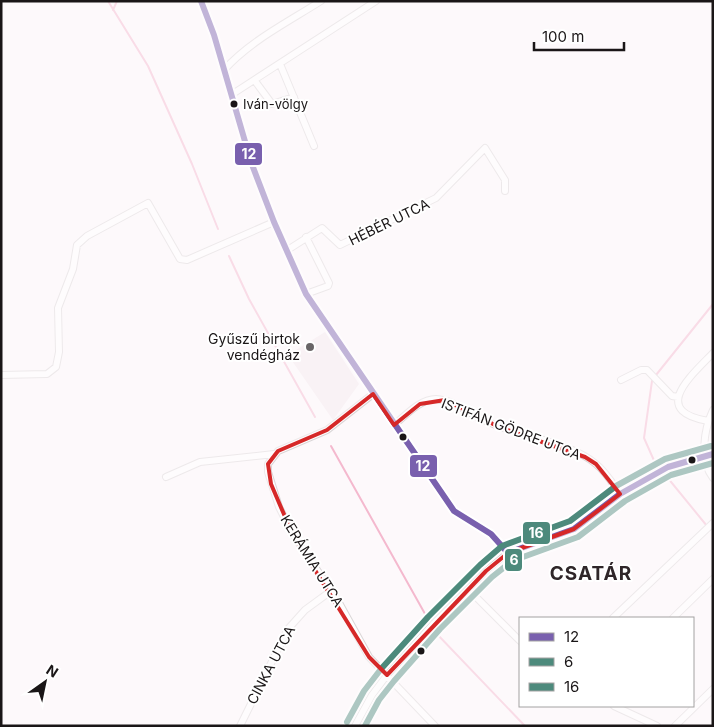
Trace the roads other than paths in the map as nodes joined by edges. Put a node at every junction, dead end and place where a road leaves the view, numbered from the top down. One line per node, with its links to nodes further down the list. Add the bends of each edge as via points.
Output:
1 (201, 1): 5 (street)
2 (322, 1): 5 (street, via 260,39)
3 (376, 1): 4 (street)
4 (280, 64): 6 (street); 8 (street)
5 (224, 70): 7 (street)
6 (255, 81): 7 (street); 8 (street, via 272,104)
7 (231, 95): 11 (street, via 251,162)
8 (294, 97): 9 (street)
9 (314, 146)
10 (505, 191): 12 (street, HÉBÉR UTCA, via 505,180 484,148 443,193 419,207 340,245 322,228)
11 (274, 222): 13 (street); 16 (street, via 187,260 180,259 148,203 87,236 77,245 73,269 58,308 59,352 56,366 47,374)
12 (306, 237): 13 (street, HÉBÉR UTCA); 14 (street, via 329,282 328,286)
13 (286, 252): 14 (street)
14 (306, 294): 18 (street)
15 (713, 354): 19 (street, via 686,382)
16 (1, 376)
17 (621, 380): 19 (street, via 646,370 672,396)
18 (373, 394): 22 (street); 23 (street, via 327,430)
19 (678, 397): 21 (street, via 682,409 688,414)
20 (713, 410): 21 (street)
21 (708, 420): 25 (street)
22 (394, 425): 28 (street, ISTIFÁN GÖDRE UTCA, via 420,404 434,399 445,400 499,427 585,457 596,464); 30 (street, via 454,510 491,534)
23 (274, 454): 26 (street, via 200,462); 33 (street, KERÁMIA UTCA, via 268,464 268,472 279,507 292,533)
24 (713, 454): 25 (street)
25 (705, 455): 27 (street, via 708,473); 28 (street, via 668,467)
26 (166, 477)
27 (713, 478)
28 (620, 494): 30 (street, via 574,529)
29 (712, 524): 34 (street)
30 (508, 553): 32 (street)
31 (713, 579): 35 (street)
32 (468, 589): 36 (street); 37 (street)
33 (331, 590): 37 (street, KERÁMIA UTCA, via 368,657); 40 (street, CINKA UTCA, via 305,610 288,629)
34 (614, 617)
35 (674, 617)
36 (519, 640)
37 (387, 675): 41 (street); 42 (street, KERÁMIA UTCA)
38 (713, 689): 44 (street)
39 (616, 707): 43 (street)
40 (240, 726)
41 (355, 726)
42 (435, 726)
43 (657, 726)
44 (675, 726)

